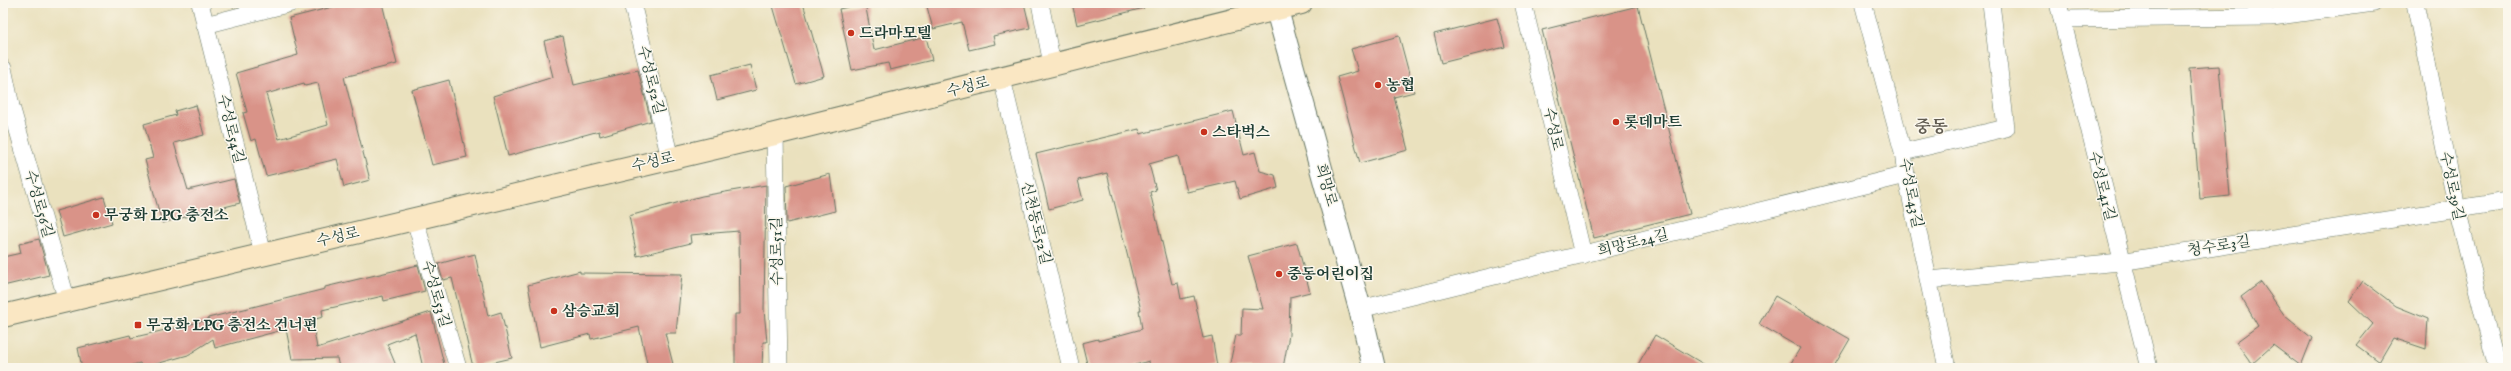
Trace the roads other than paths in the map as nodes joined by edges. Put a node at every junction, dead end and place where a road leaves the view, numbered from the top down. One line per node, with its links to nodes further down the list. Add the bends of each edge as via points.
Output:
1 (200, 3): 13 (street, 수성로54길)
2 (291, 3): 13 (street)
3 (632, 3): 20 (street, 수성로52길)
4 (1040, 3): 14 (street)
5 (1301, 3): 11 (main road, 수성로)
6 (1523, 3): 26 (street, 수성로)
7 (1863, 3): 19 (street)
8 (1991, 3): 19 (street, 수성로43길, via 2006,128)
9 (2374, 3): 12 (street, via 2272,16)
10 (2415, 3): 23 (street, 수성로39길)
11 (1276, 6): 14 (main road, 수성로); 30 (street, 희망로)
12 (2060, 11): 27 (street, 수성로41길)
13 (205, 24): 25 (street, 수성로54길)
14 (1052, 64): 16 (main road, 수성로)
15 (3, 68): 17 (street, 수성로56길)
16 (1002, 79): 18 (main road, 수성로); 34 (street, 신천동로52길)
17 (7, 107): 29 (street, 수성로56길)
18 (775, 134): 20 (main road, 수성로); 33 (street, 수성로51길)
19 (1903, 152): 21 (street, 수성로43길)
20 (670, 158): 24 (main road, 수성로)
21 (1906, 175): 26 (street, 희망로24길); 28 (street, 수성로43길)
22 (2508, 201): 23 (street, 청수로3길)
23 (2457, 209): 27 (street, 청수로3길); 38 (street, 수성로39길)
24 (415, 220): 25 (main road, 수성로); 32 (street, 수성로53길)
25 (263, 254): 29 (main road, 수성로)
26 (1583, 255): 30 (street, 희망로24길)
27 (2120, 262): 28 (street, 청수로3길); 37 (street, 수성로41길)
28 (1929, 280): 36 (street, 수성로43길)
29 (66, 301): 31 (main road, 수성로)
30 (1360, 309): 35 (street, 희망로)
31 (3, 316)
32 (458, 368)
33 (779, 368)
34 (1071, 368)
35 (1374, 368)
36 (1947, 368)
37 (2149, 368)
38 (2497, 368)

